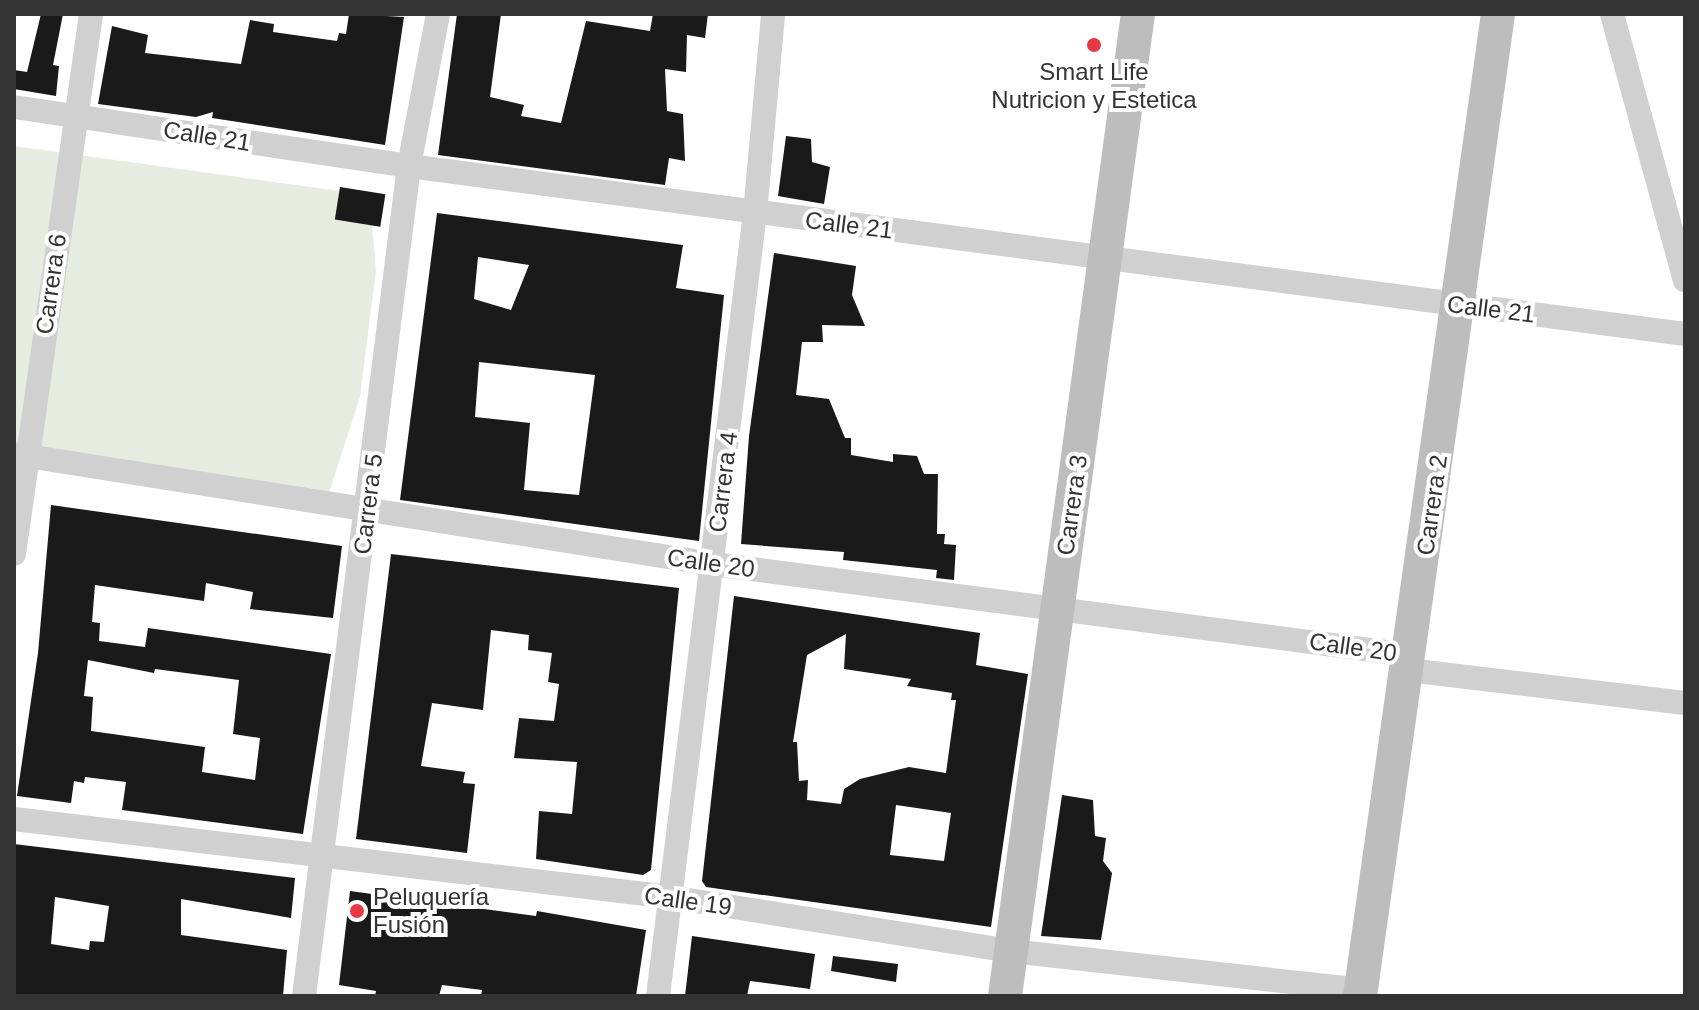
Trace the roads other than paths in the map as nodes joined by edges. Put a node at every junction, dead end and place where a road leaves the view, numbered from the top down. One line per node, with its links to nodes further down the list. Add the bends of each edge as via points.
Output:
1 (91, 14): 8 (street, Carrera 6)
2 (438, 14): 9 (street, Carrera 5)
3 (773, 14): 10 (street, Carrera 4)
4 (1138, 14): 11 (main road, Carrera 3)
5 (1498, 14): 13 (main road, Carrera 2)
6 (1612, 14): 12 (street)
7 (14, 107): 8 (street, Calle 21)
8 (76, 116): 9 (street, Calle 21); 15 (street, Carrera 6)
9 (409, 166): 10 (street, Calle 21); 16 (street, Carrera 5)
10 (755, 213): 11 (street, Calle 21); 18 (street, Carrera 4)
11 (1108, 259): 13 (street, Calle 21); 19 (main road, Carrera 3)
12 (1685, 280)
13 (1461, 305): 14 (street, Calle 21); 20 (main road, Carrera 2)
14 (1685, 334)
15 (20, 455): 16 (street, Calle 20); 17 (street, Carrera 6)
16 (367, 509): 18 (street, Calle 20); 23 (street, Carrera 5)
17 (14, 554)
18 (713, 564): 19 (street, Calle 20); 24 (street, Carrera 4)
19 (1057, 607): 20 (street, Calle 20); 25 (main road, Carrera 3)
20 (1409, 663): 21 (street, Calle 20); 26 (main road, Carrera 2)
21 (1685, 703)
22 (14, 819): 23 (street, Calle 19)
23 (322, 853): 24 (street, Calle 19); 27 (street, Carrera 5)
24 (670, 897): 25 (street, Calle 19); 28 (street, Carrera 4)
25 (1010, 951): 26 (street, Calle 19); 29 (main road, Carrera 3)
26 (1361, 993)
27 (304, 996)
28 (658, 996)
29 (1005, 996)

